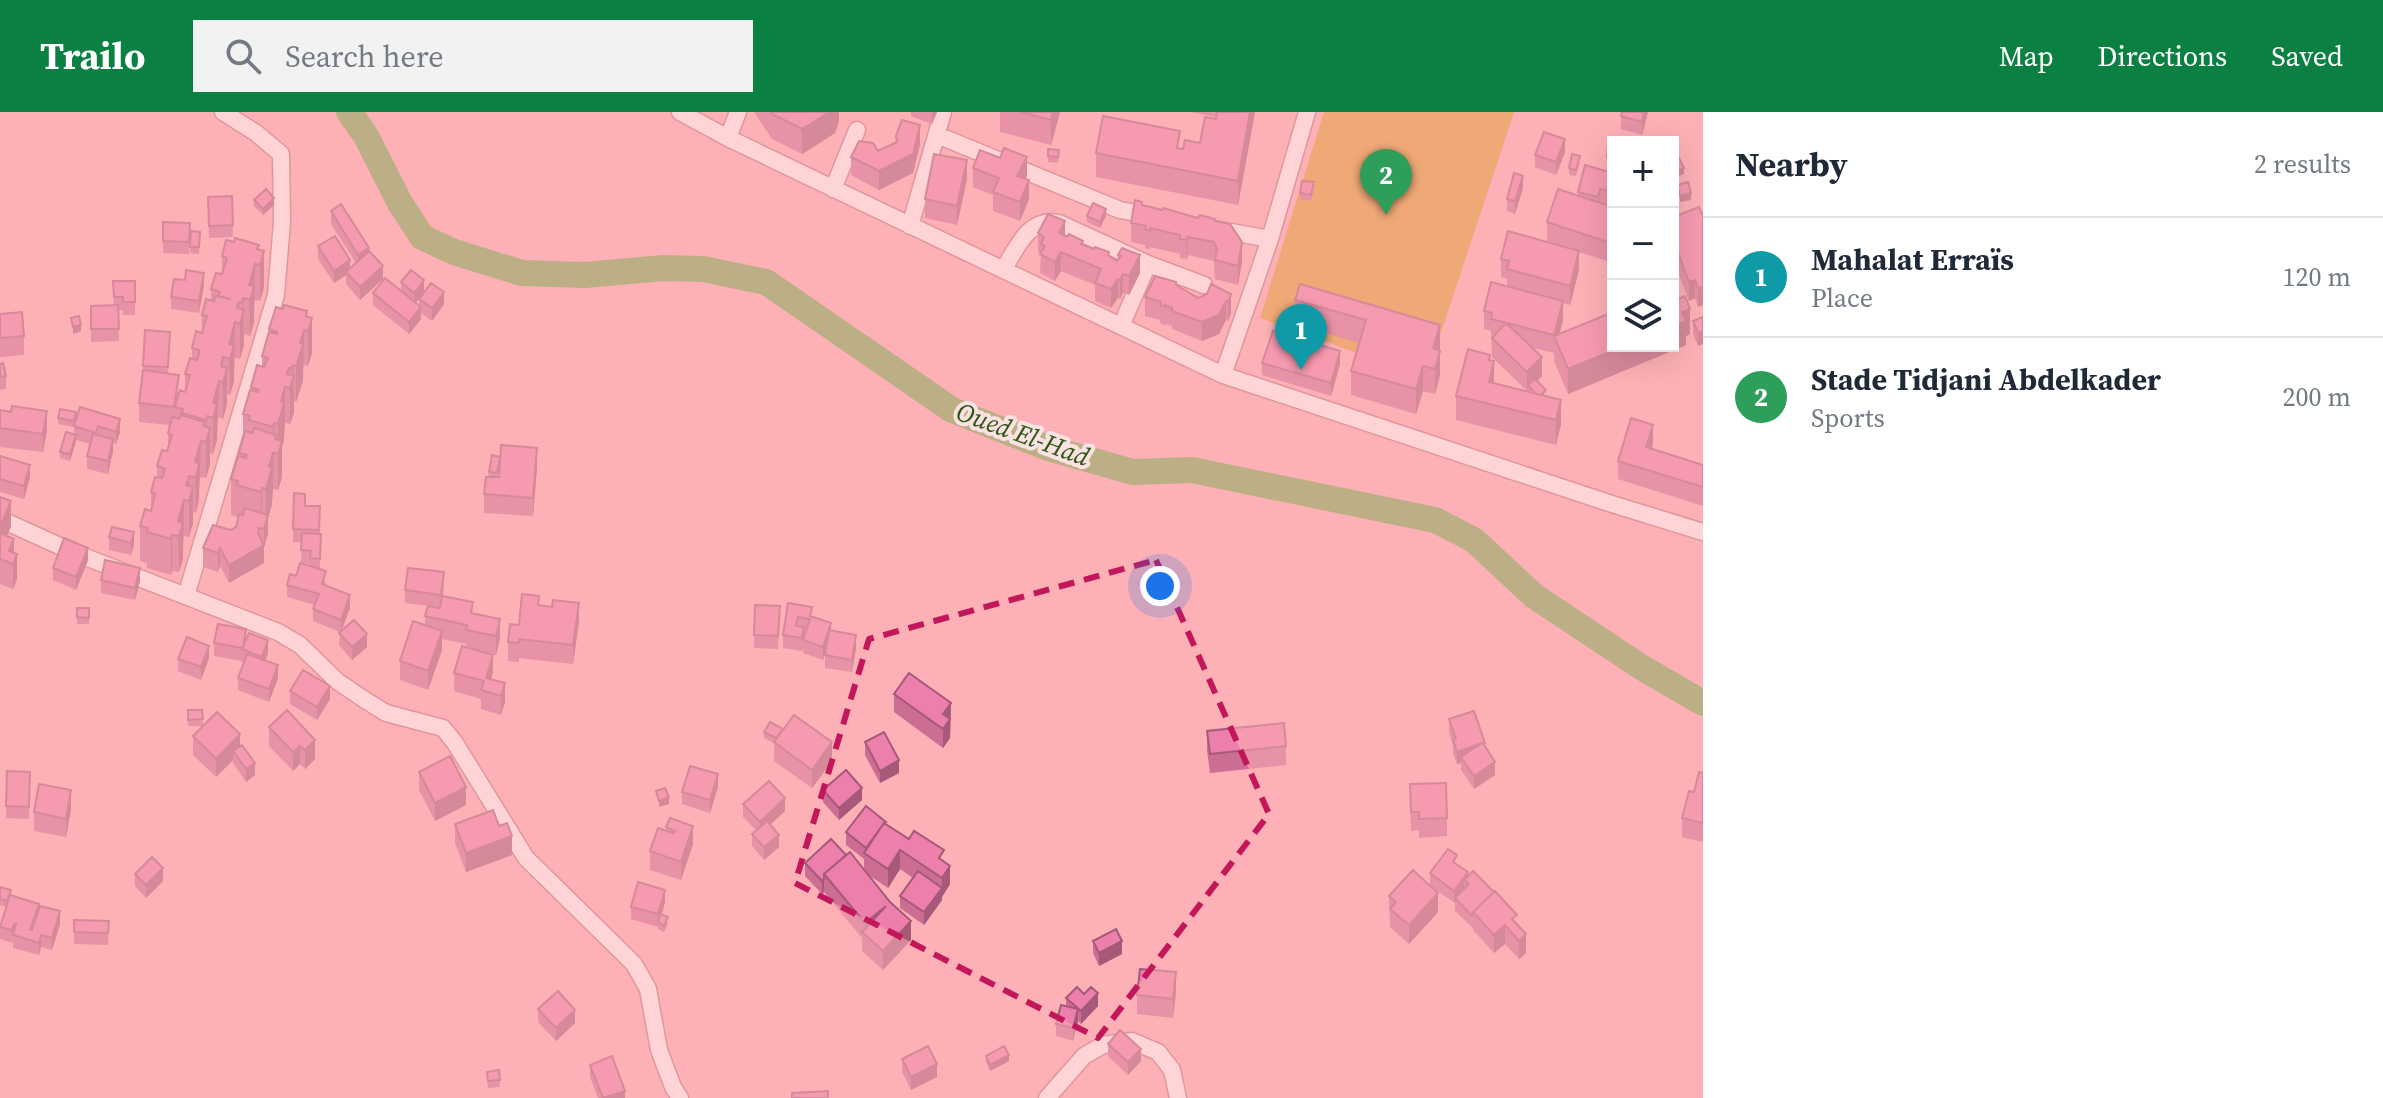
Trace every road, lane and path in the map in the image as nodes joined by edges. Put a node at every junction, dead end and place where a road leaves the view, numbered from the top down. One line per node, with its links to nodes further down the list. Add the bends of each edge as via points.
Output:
1 (223, 112): 21 (street, via 281,154 280,254 276,295)
2 (680, 112): 8 (street)
3 (738, 112): 8 (street)
4 (943, 112): 7 (street)
5 (1307, 112): 13 (street)
6 (857, 130): 9 (street)
7 (937, 135): 10 (street, via 1120,210); 12 (street)
8 (728, 138): 9 (street)
9 (833, 189): 12 (street)
10 (1165, 219)
11 (1195, 225): 13 (street)
12 (910, 226): 15 (street)
13 (1270, 239): 18 (street)
14 (1148, 264): 15 (street, via 1051,221 1029,230); 16 (street); 17 (street)
15 (1003, 270): 17 (street)
16 (1204, 285)
17 (1121, 326): 18 (street)
18 (1223, 375): 20 (street)
19 (0, 519): 21 (street)
20 (1703, 532)
21 (186, 596): 22 (street, via 278,632 386,713 443,728 526,858 634,964 648,989 659,1050)
22 (680, 1098)
23 (1047, 1098): 24 (street, via 1084,1056 1103,1045 1132,1041 1158,1052 1172,1070)
24 (1178, 1098)

